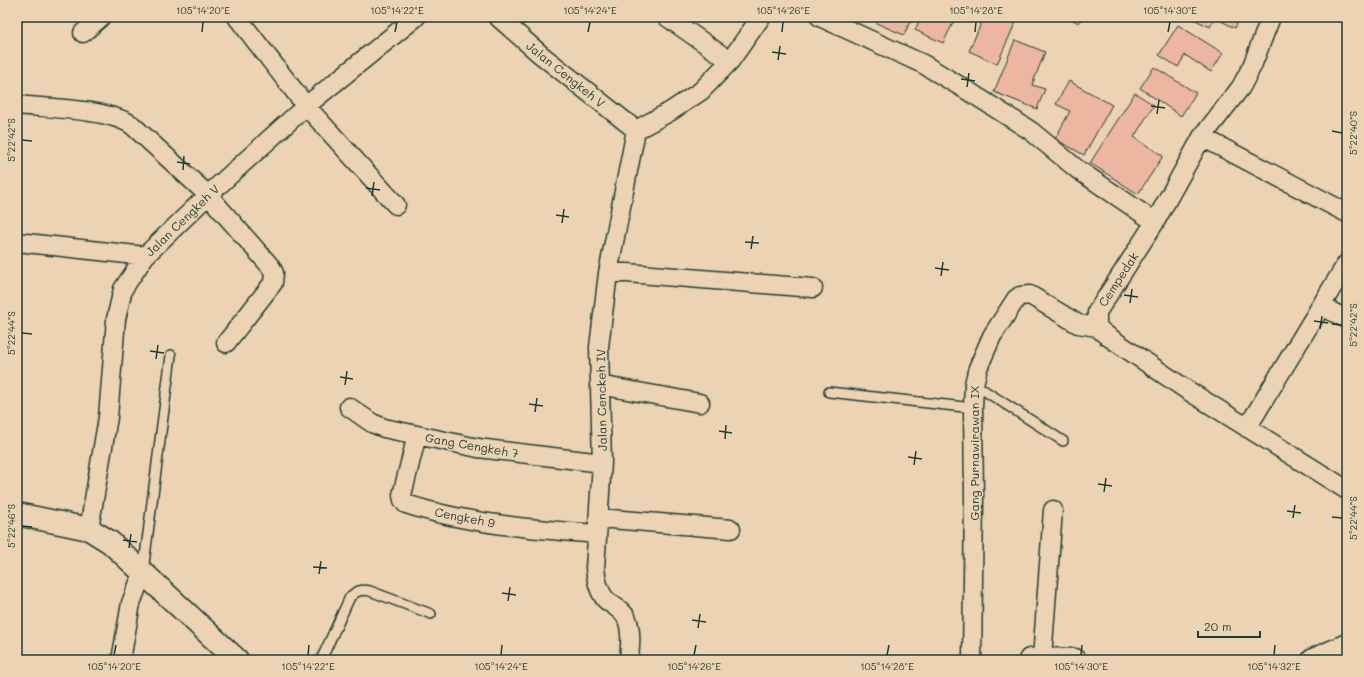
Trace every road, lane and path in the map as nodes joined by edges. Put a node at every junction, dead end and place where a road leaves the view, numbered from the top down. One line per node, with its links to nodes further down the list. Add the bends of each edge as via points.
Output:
1 (101, 17): 9 (street)
2 (237, 17): 12 (street)
3 (416, 17): 12 (street, Jalan Cengkeh V)
4 (498, 17): 13 (street, Jalan Cengkeh V, via 540,54)
5 (667, 17): 10 (street)
6 (761, 17): 10 (street)
7 (820, 17): 18 (street, via 923,64 974,94 1031,131 1077,169)
8 (1272, 17): 14 (street, Cempedak, via 1241,86)
9 (84, 33)
10 (730, 61): 13 (street, via 701,91)
11 (17, 105): 15 (street, via 89,112 125,120)
12 (306, 106): 15 (street, Jalan Cengkeh V); 16 (street)
13 (636, 130): 22 (street, Jalan Cenckeh IV)
14 (1202, 137): 17 (street); 18 (street, Cempedak)
15 (208, 195): 20 (street, Jalan Cengkeh V); 27 (street, via 274,273 273,283)
16 (396, 205)
17 (1347, 213)
18 (1155, 222): 26 (street, Cempedak, via 1097,312)
19 (17, 242): 20 (street)
20 (145, 256): 43 (street, Jalan Cengkeh V, via 123,289 116,319 108,417)
21 (1347, 263): 24 (street)
22 (608, 272): 23 (street); 30 (street, Jalan Cenckeh IV, via 599,347)
23 (813, 288)
24 (1320, 306): 25 (street); 35 (street)
25 (1347, 319)
26 (1097, 327): 29 (street, Gang Purnawirawan IX, via 1078,324 1034,296 1020,296 992,336); 35 (street, via 1184,388)
27 (226, 343)
28 (171, 355): 45 (lane)
29 (974, 384): 34 (street, Gang Purnawirawan IX); 37 (lane)
30 (599, 385): 32 (street); 38 (street, Jalan Cenckeh IV)
31 (829, 392): 34 (lane)
32 (700, 403)
33 (349, 407): 36 (street, Gang Cengkeh 7, via 384,428)
34 (973, 408): 53 (street, Gang Purnawirawan IX)
35 (1247, 428): 39 (street)
36 (417, 435): 38 (street, Gang Cengkeh 7, via 478,448); 42 (street, Cengkeh 9, via 402,495 406,504 450,516 529,528)
37 (1063, 440)
38 (602, 463): 42 (street, Jalan Cenckeh IV)
39 (1347, 490)
40 (1053, 510): 48 (street)
41 (17, 514): 43 (street)
42 (598, 526): 44 (street); 52 (street, Jalan Cenckeh IV, via 594,568 596,582 606,600 616,606 626,618 631,633)
43 (89, 529): 45 (street, via 110,542)
44 (732, 529)
45 (143, 572): 49 (street, via 131,603); 50 (street)
46 (431, 614): 51 (lane, via 370,591 355,592 350,596)
47 (1347, 644): 55 (street)
48 (1036, 659): 54 (street)
49 (121, 660)
50 (237, 660)
51 (321, 660)
52 (629, 660)
53 (972, 660)
54 (1075, 660)
55 (1313, 660)

